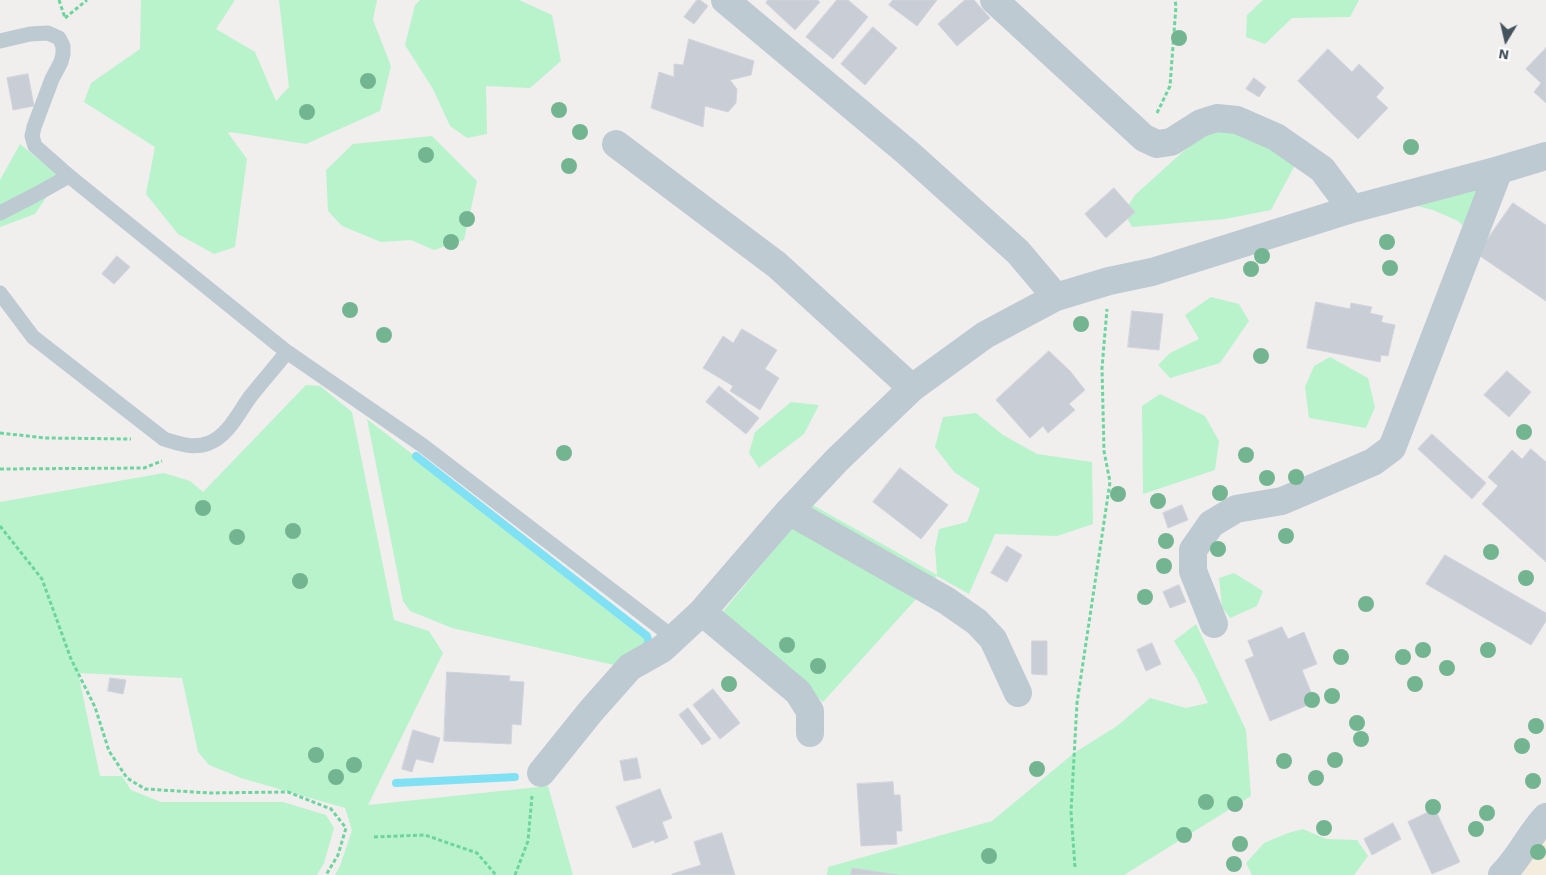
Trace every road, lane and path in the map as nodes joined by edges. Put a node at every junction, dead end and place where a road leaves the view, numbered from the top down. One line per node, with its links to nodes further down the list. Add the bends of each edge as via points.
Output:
1 (87, 0): 5 (path)
2 (725, 0): 16 (street, via 908,153 1018,252)
3 (994, 0): 7 (street)
4 (1175, 0): 7 (path, via 1170,86)
5 (65, 18)
6 (0, 41): 11 (lane, via 48,33 58,38 63,46 61,62 32,136 36,146)
7 (1144, 138): 12 (street, via 1157,144 1171,142 1201,123 1217,118 1237,120 1276,137 1322,169)
8 (616, 144): 18 (street, via 777,265)
9 (1546, 156): 10 (street)
10 (1499, 170): 12 (street); 26 (street, via 1392,448 1373,462 1282,501 1236,509 1211,524 1193,550 1193,571)
11 (69, 176): 13 (lane); 17 (lane)
12 (1352, 209): 14 (street, via 1152,272)
13 (0, 213)
14 (1109, 281): 16 (street); 33 (path, via 1102,368 1104,451 1110,482 1076,704 1071,812)
15 (0, 293): 20 (lane, via 33,337)
16 (1056, 297): 18 (street, via 985,335)
17 (287, 352): 20 (lane, via 216,440 200,446 183,446); 27 (lane, via 422,445)
18 (912, 388): 23 (street)
19 (0, 433): 20 (path, via 46,438)
20 (164, 439)
21 (162, 460): 22 (path, via 144,468)
22 (0, 469)
23 (789, 511): 25 (street); 28 (street, via 947,601 977,622 993,639)
24 (0, 526): 34 (path, via 42,579 71,659 96,707 109,751 127,778 145,789 210,793 288,792 332,809 346,828 338,855)
25 (702, 612): 27 (street); 29 (street, via 798,692 810,711)
26 (1214, 624)
27 (674, 638): 30 (street, via 662,649 630,667)
28 (1018, 693)
29 (810, 733)
30 (541, 773): 36 (path, via 530,800 528,841)
31 (1546, 817): 37 (street)
32 (374, 837): 35 (path, via 426,835 477,853)
33 (1075, 867)
34 (326, 875)
35 (496, 875)
36 (515, 875)
37 (1502, 875)

